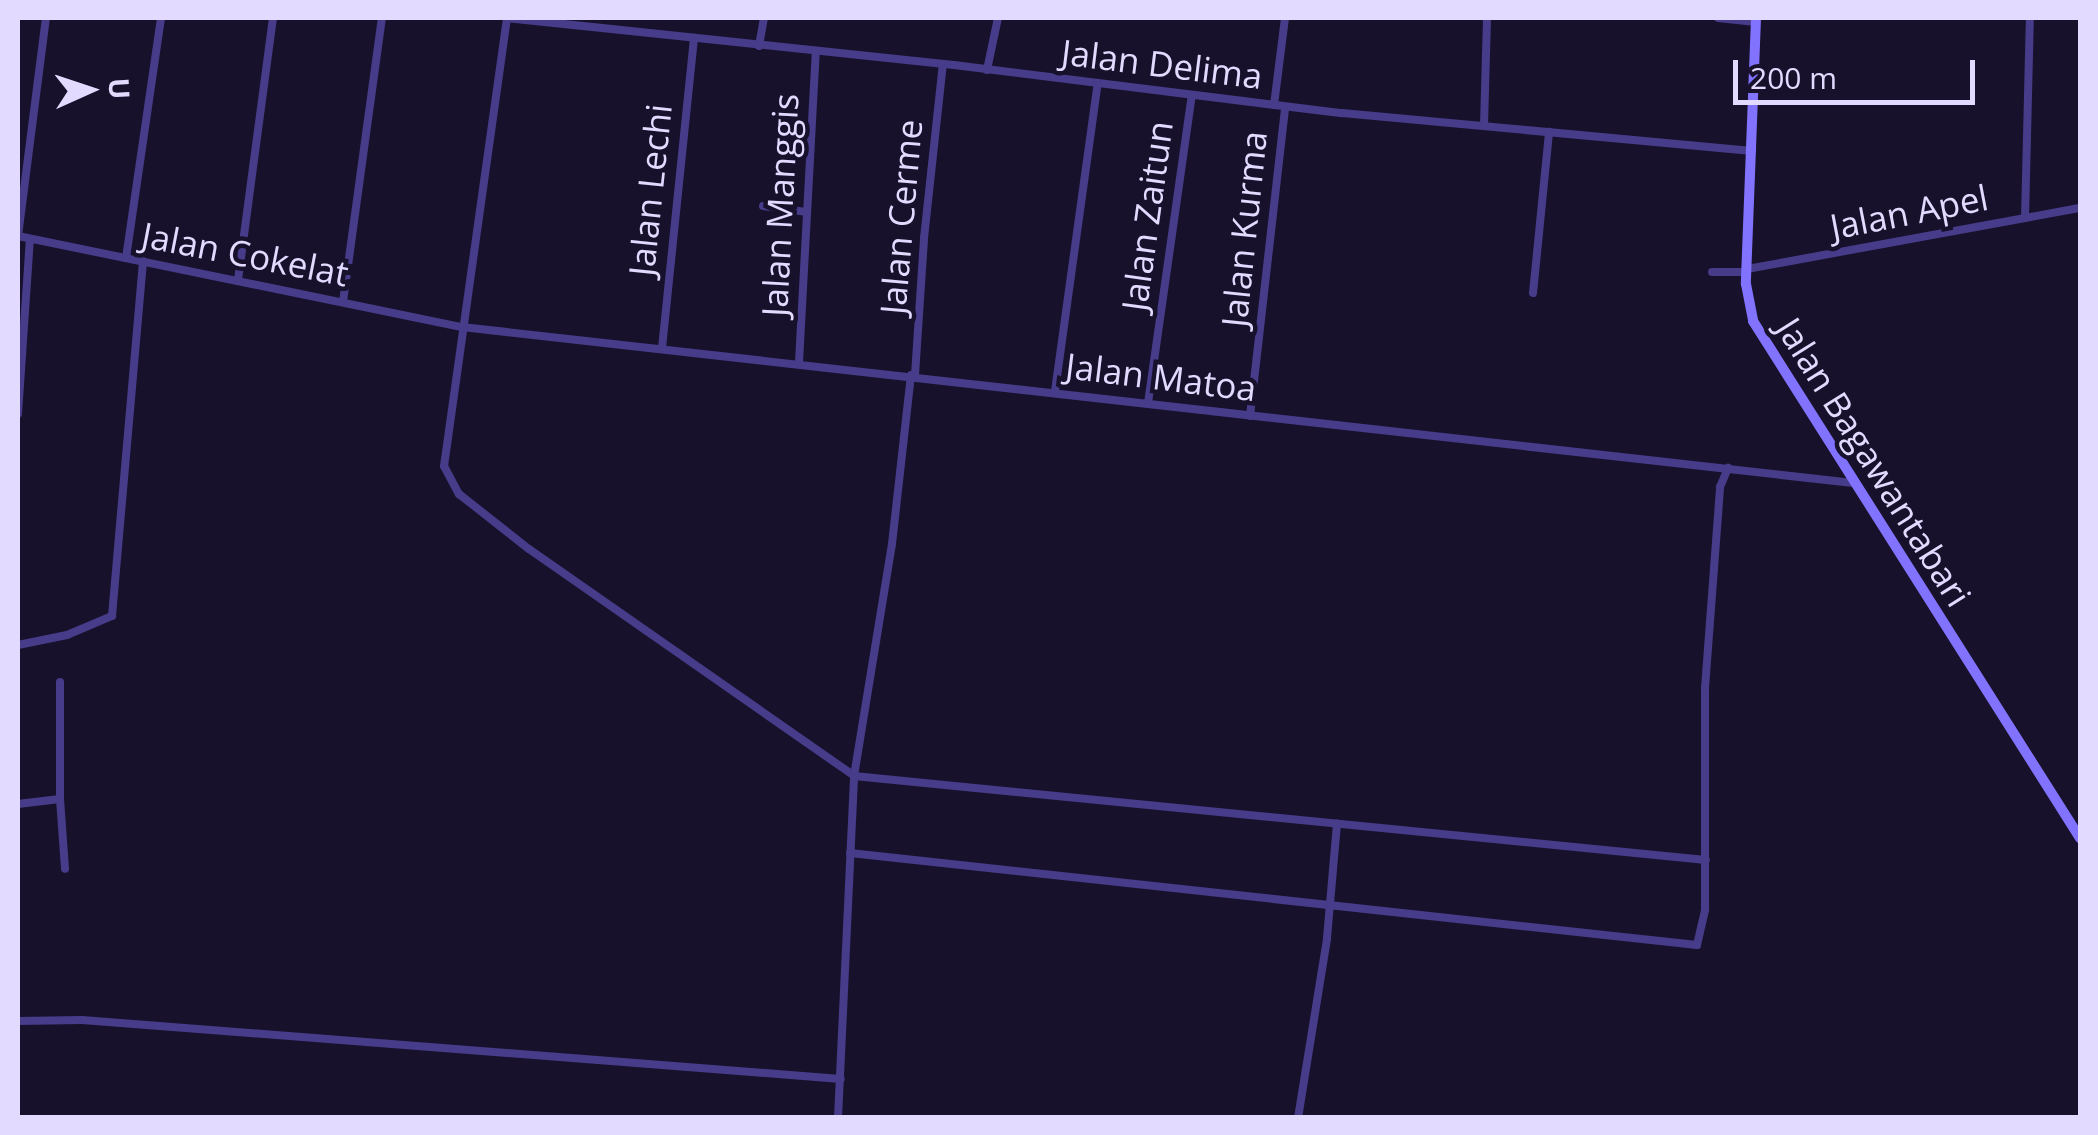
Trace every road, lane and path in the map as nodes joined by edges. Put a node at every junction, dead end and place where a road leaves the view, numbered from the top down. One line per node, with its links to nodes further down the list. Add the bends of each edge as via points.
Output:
1 (46, 18): 29 (street)
2 (160, 18): 31 (street)
3 (273, 18): 35 (street)
4 (382, 18): 37 (street)
5 (507, 18): 13 (street, Jalan Delima); 38 (street)
6 (764, 18): 14 (street)
7 (998, 18): 17 (street)
8 (1285, 18): 20 (street)
9 (1486, 18): 22 (street)
10 (1718, 18): 12 (street)
11 (2030, 18): 28 (street)
12 (1756, 20): 24 (street, Jalan Bagawantabari)
13 (694, 38): 14 (street, Jalan Delima); 39 (street, Jalan Lechi)
14 (758, 46): 15 (street, Jalan Delima)
15 (816, 52): 16 (street, Jalan Delima); 27 (street, Jalan Manggis)
16 (943, 64): 17 (street, Jalan Delima); 41 (street, Jalan Cerme)
17 (987, 70): 18 (street, Jalan Delima)
18 (1098, 83): 19 (street, Jalan Delima); 42 (street)
19 (1192, 95): 20 (street, Jalan Delima); 43 (street, Jalan Zaitun)
20 (1274, 105): 21 (street, Jalan Delima)
21 (1285, 106): 22 (street, Jalan Delima); 45 (street, Jalan Kurma)
22 (1484, 126): 23 (street, Jalan Delima)
23 (1550, 132): 24 (street, Jalan Delima); 36 (street)
24 (1752, 152): 33 (street, Jalan Bagawantabari)
25 (763, 206): 27 (street)
26 (2080, 208): 28 (street, Jalan Apel)
27 (806, 212): 40 (street, Jalan Manggis)
28 (2025, 218): 33 (street, Jalan Apel)
29 (18, 236): 30 (street, Jalan Cokelat)
30 (30, 239): 31 (street, Jalan Cokelat); 44 (street)
31 (126, 258): 32 (street, Jalan Cokelat)
32 (143, 261): 35 (street, Jalan Cokelat); 48 (street, via 112,616)
33 (1747, 270): 34 (street, Jalan Apel); 47 (street, Jalan Bagawantabari, via 1759,336)
34 (1712, 272)
35 (238, 280): 37 (street, Jalan Cokelat)
36 (1533, 294)
37 (343, 302): 38 (street, Jalan Cokelat)
38 (462, 326): 39 (street, Jalan Matoa); 50 (street, via 444,466 460,494)
39 (662, 348): 40 (street, Jalan Matoa)
40 (799, 362): 41 (street, Jalan Matoa)
41 (913, 374): 42 (street, Jalan Matoa); 50 (street, Jalan Cerme)
42 (1055, 391): 43 (street, Jalan Matoa)
43 (1148, 403): 45 (street, Jalan Matoa)
44 (18, 414)
45 (1250, 416): 46 (street, Jalan Matoa)
46 (1728, 468): 47 (street, Jalan Matoa); 56 (street, via 1720,487 1705,688)
47 (1853, 483): 54 (street, Jalan Bagawantabari)
48 (18, 645)
49 (60, 682): 51 (street)
50 (854, 776): 53 (street); 55 (street, Jalan Cerme)
51 (60, 799): 52 (street); 57 (street)
52 (18, 804)
53 (1338, 823): 56 (street); 58 (street)
54 (2080, 838)
55 (850, 854): 58 (street); 60 (street, Jalan Cerme)
56 (1706, 860): 58 (street, via 1697,945)
57 (64, 868)
58 (1331, 905): 62 (street)
59 (18, 1021): 60 (street, via 82,1020)
60 (841, 1079): 61 (street, Jalan Cerme)
61 (838, 1118)
62 (1298, 1118)

